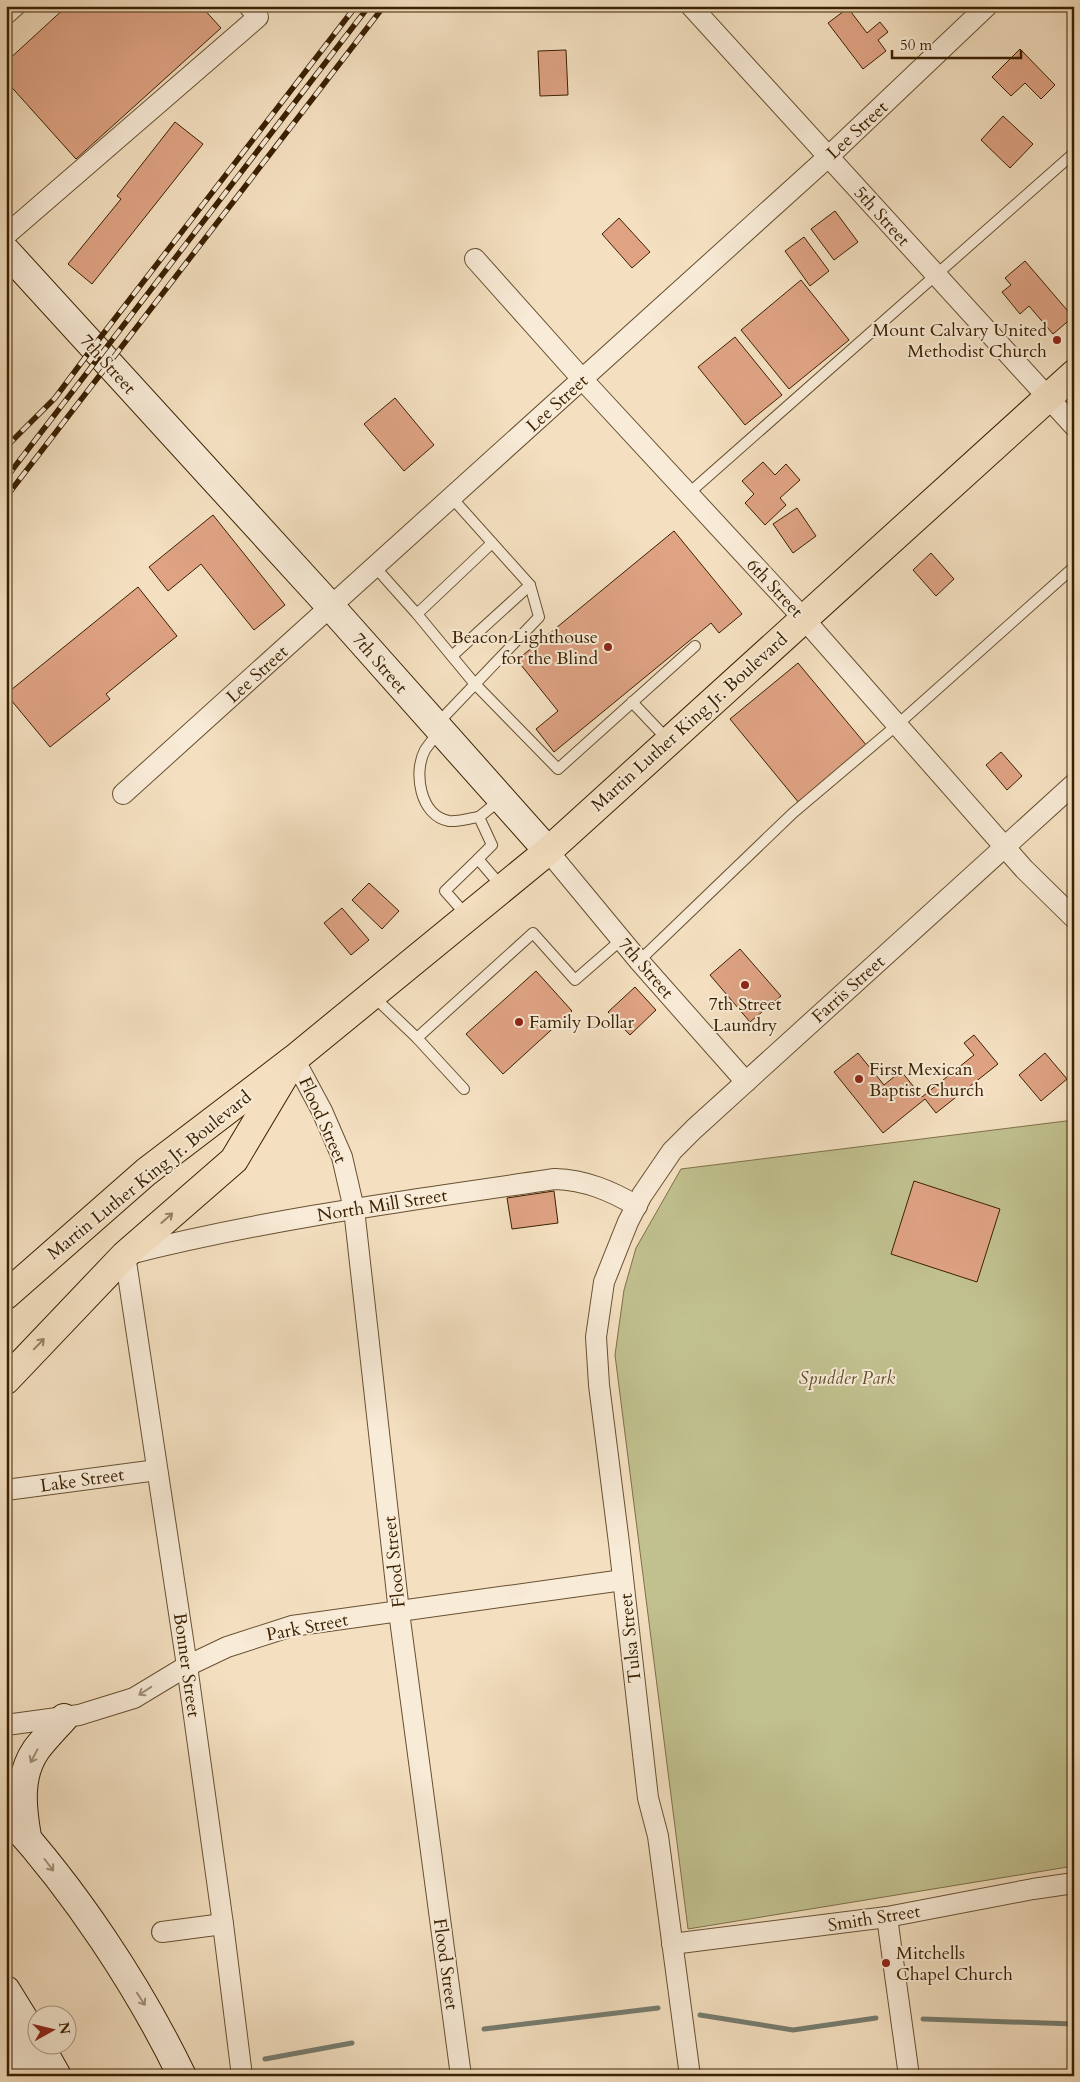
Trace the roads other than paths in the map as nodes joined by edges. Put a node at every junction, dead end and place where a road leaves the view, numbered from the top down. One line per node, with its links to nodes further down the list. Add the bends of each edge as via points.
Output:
1 (15, 6): 5 (street)
2 (691, 6): 7 (street, 5th Street)
3 (987, 6): 7 (street, Lee Street)
4 (253, 11): 8 (street)
5 (6, 14)
6 (1074, 153): 11 (lane)
7 (828, 157): 11 (street, 5th Street); 13 (street, Lee Street)
8 (6, 235)
9 (6, 251): 22 (street, 7th Street)
10 (475, 259): 13 (street, 6th Street)
11 (936, 275): 14 (street, 5th Street); 16 (lane)
12 (1074, 374): 14 (main road, Martin Luther King Jr. Boulevard)
13 (583, 380): 16 (street, 6th Street); 17 (street, Lee Street)
14 (1048, 398): 15 (street, 5th Street); 24 (main road, Martin Luther King Jr. Boulevard)
15 (1074, 426)
16 (688, 494): 24 (street, 6th Street)
17 (452, 498): 18 (lane); 20 (street, Lee Street)
18 (492, 543): 21 (lane); 23 (lane)
19 (1074, 566): 29 (lane)
20 (375, 567): 22 (street, Lee Street); 23 (lane)
21 (530, 585): 26 (lane); 27 (lane, via 539,617)
22 (331, 607): 30 (street, 7th Street); 33 (street, Lee Street)
23 (417, 614): 26 (lane)
24 (804, 619): 29 (street, 6th Street); 31 (main road, Martin Luther King Jr. Boulevard)
25 (695, 646): 28 (lane)
26 (452, 656): 27 (lane)
27 (474, 683): 28 (lane, via 558,769); 30 (lane)
28 (632, 702): 31 (lane)
29 (897, 725): 36 (street, 6th Street); 43 (lane, via 793,813)
30 (437, 728): 34 (street, 7th Street); 35 (lane, via 424,751 419,773 423,799 433,814 449,821)
31 (669, 741): 37 (main road, Martin Luther King Jr. Boulevard)
32 (1074, 784): 36 (street, Farris Street)
33 (124, 794)
34 (500, 799): 35 (lane); 37 (street, 7th Street)
35 (480, 817): 38 (lane, via 492,845)
36 (1005, 847): 41 (street, 6th Street, via 1044,891); 47 (street, Farris Street)
37 (548, 851): 39 (main road, Martin Luther King Jr. Boulevard); 42 (street, 7th Street)
38 (478, 859): 39 (lane); 40 (lane, via 446,891)
39 (503, 888): 40 (main road, Martin Luther King Jr. Boulevard)
40 (468, 917): 44 (main road, Martin Luther King Jr. Boulevard)
41 (1074, 918)
42 (621, 940): 43 (street, 7th Street); 45 (lane, via 575,980 533,934)
43 (639, 961): 47 (street, 7th Street)
44 (372, 995): 45 (lane); 46 (main road, Martin Luther King Jr. Boulevard)
45 (417, 1038): 48 (lane)
46 (294, 1059): 50 (street, Flood Street, via 342,1157); 51 (main road, Martin Luther King Jr. Boulevard, one-way to 46, via 234,1160); 52 (main road, Martin Luther King Jr. Boulevard, via 146,1172)
47 (746, 1082): 49 (street, Farris Street, via 672,1151)
48 (464, 1089)
49 (636, 1206): 50 (street, North Mill Street, via 614,1192 555,1179); 56 (street, Tulsa Street, via 604,1282 596,1352)
50 (354, 1209): 51 (street, North Mill Street, via 184,1240); 57 (street, Flood Street)
51 (125, 1255): 53 (main road, Martin Luther King Jr. Boulevard, one-way to 51); 54 (street, Bonner Street)
52 (6, 1295)
53 (6, 1380)
54 (157, 1470): 55 (street, Lake Street); 58 (street, Bonner Street)
55 (6, 1490)
56 (623, 1580): 57 (street, Park Street); 67 (street, Tulsa Street, via 648,1798 658,1836)
57 (400, 1612): 58 (street, Park Street, via 310,1623 272,1632 227,1647); 76 (street, Flood Street)
58 (187, 1666): 59 (street, Park Street, one-way to 59, via 134,1698); 65 (street, Bonner Street)
59 (64, 1718): 60 (street, Park Street); 62 (street, one-way to 62, via 35,1751 25,1774 22,1806)
60 (6, 1726)
61 (6, 1814): 62 (street)
62 (26, 1837): 74 (street, one-way to 74, via 79,1905 144,2004)
63 (1074, 1883): 64 (street, Smith Street)
64 (887, 1918): 67 (street, Smith Street); 78 (street)
65 (224, 1924): 66 (street); 75 (street, Bonner Street)
66 (162, 1932)
67 (672, 1944): 77 (street, Tulsa Street)
68 (6, 1990): 69 (street)
69 (28, 2026)
70 (6, 2028): 72 (street)
71 (44, 2054): 73 (street)
72 (32, 2076)
73 (57, 2076)
74 (182, 2076)
75 (242, 2076)
76 (461, 2076)
77 (690, 2076)
78 (909, 2076)

